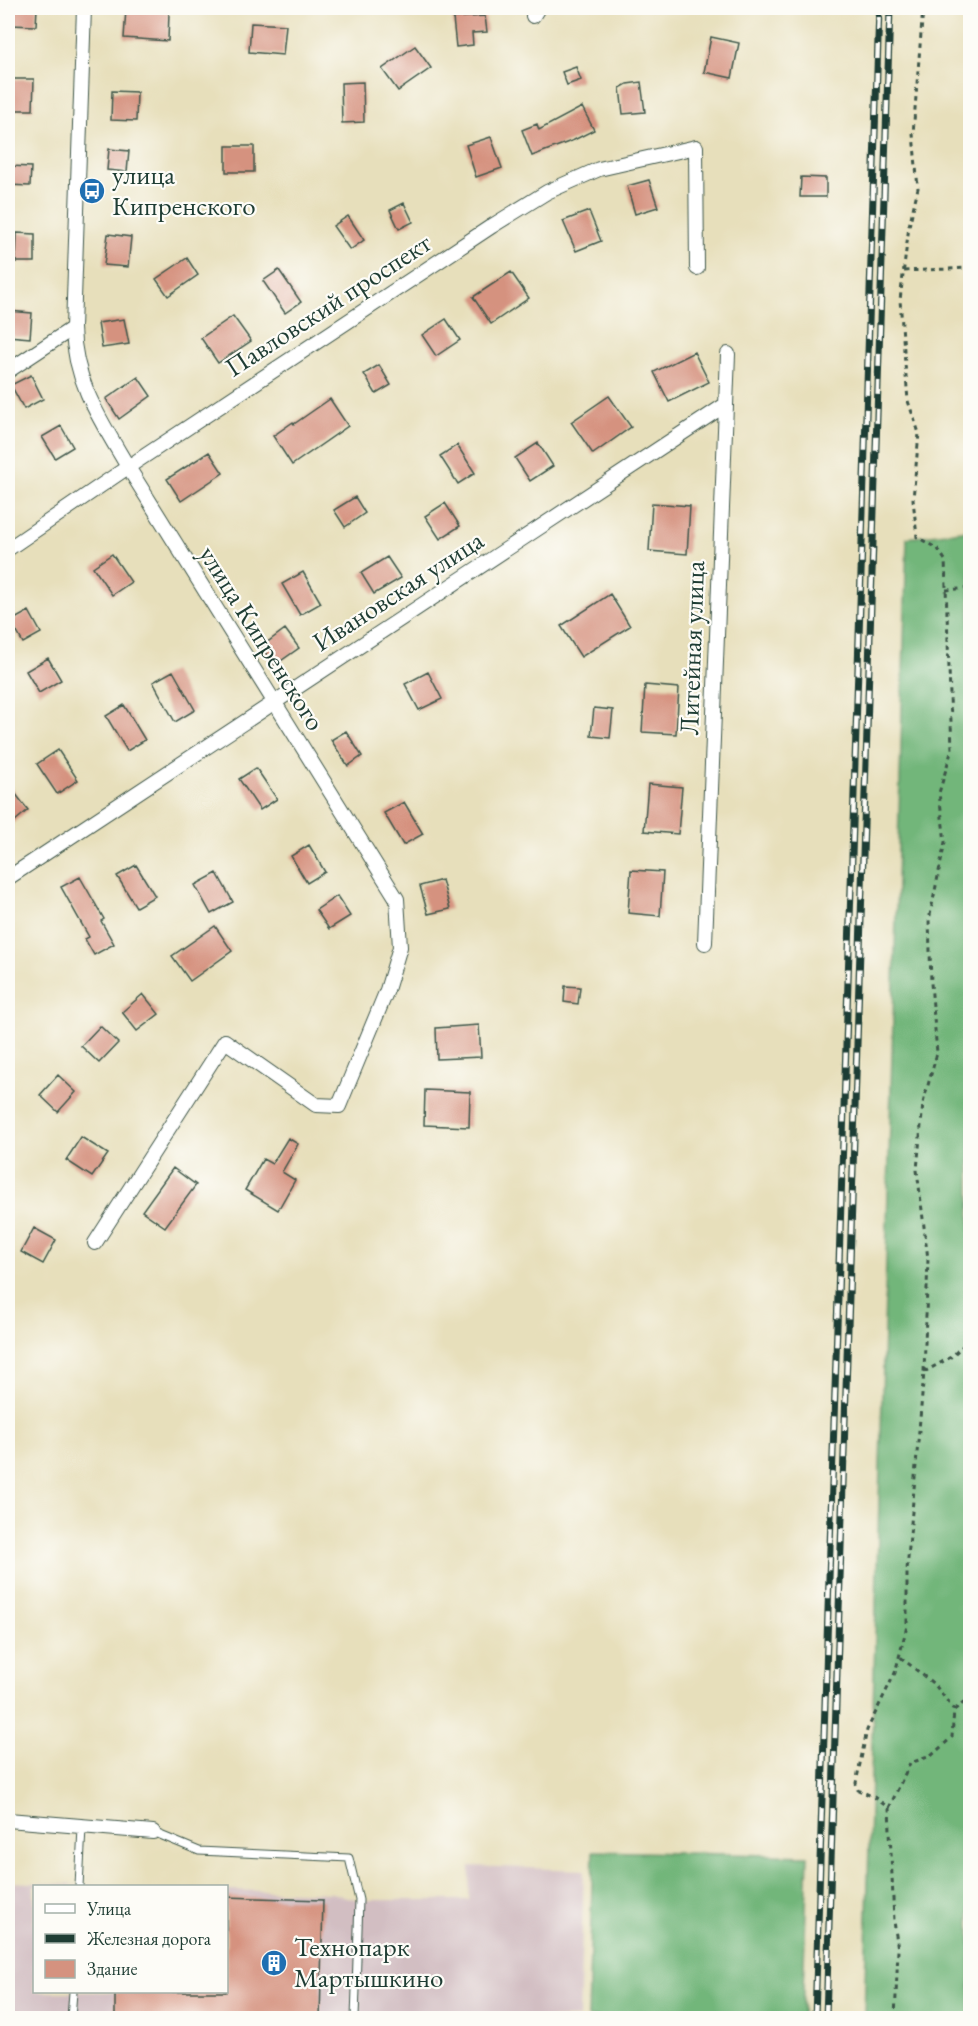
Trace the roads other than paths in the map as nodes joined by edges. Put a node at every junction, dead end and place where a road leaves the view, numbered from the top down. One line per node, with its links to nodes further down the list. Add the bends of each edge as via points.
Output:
1 (84, 8): 3 (street, улица Кипренского)
2 (697, 268): 7 (street, Павловский проспект, via 696,147 599,169 547,192 482,232)
3 (73, 328): 5 (street); 7 (street, улица Кипренского, via 73,350 90,401)
4 (728, 354): 6 (street, Литейная улица)
5 (8, 371)
6 (725, 405): 9 (street, Ивановская улица); 11 (street, Литейная улица)
7 (128, 467): 8 (street, Павловский проспект); 9 (street, улица Кипренского)
8 (8, 549)
9 (273, 702): 10 (street, Ивановская улица); 12 (street, улица Кипренского, via 397,899 399,947 387,990 339,1106 316,1105 225,1041)
10 (8, 878)
11 (705, 943)
12 (95, 1243)
13 (8, 1820): 14 (street)
14 (82, 1828): 15 (street); 16 (lane)
15 (153, 1832): 19 (lane, via 199,1851 349,1858 359,1900)
16 (79, 1885)
17 (73, 1993): 18 (lane)
18 (71, 2019)
19 (355, 2019)

